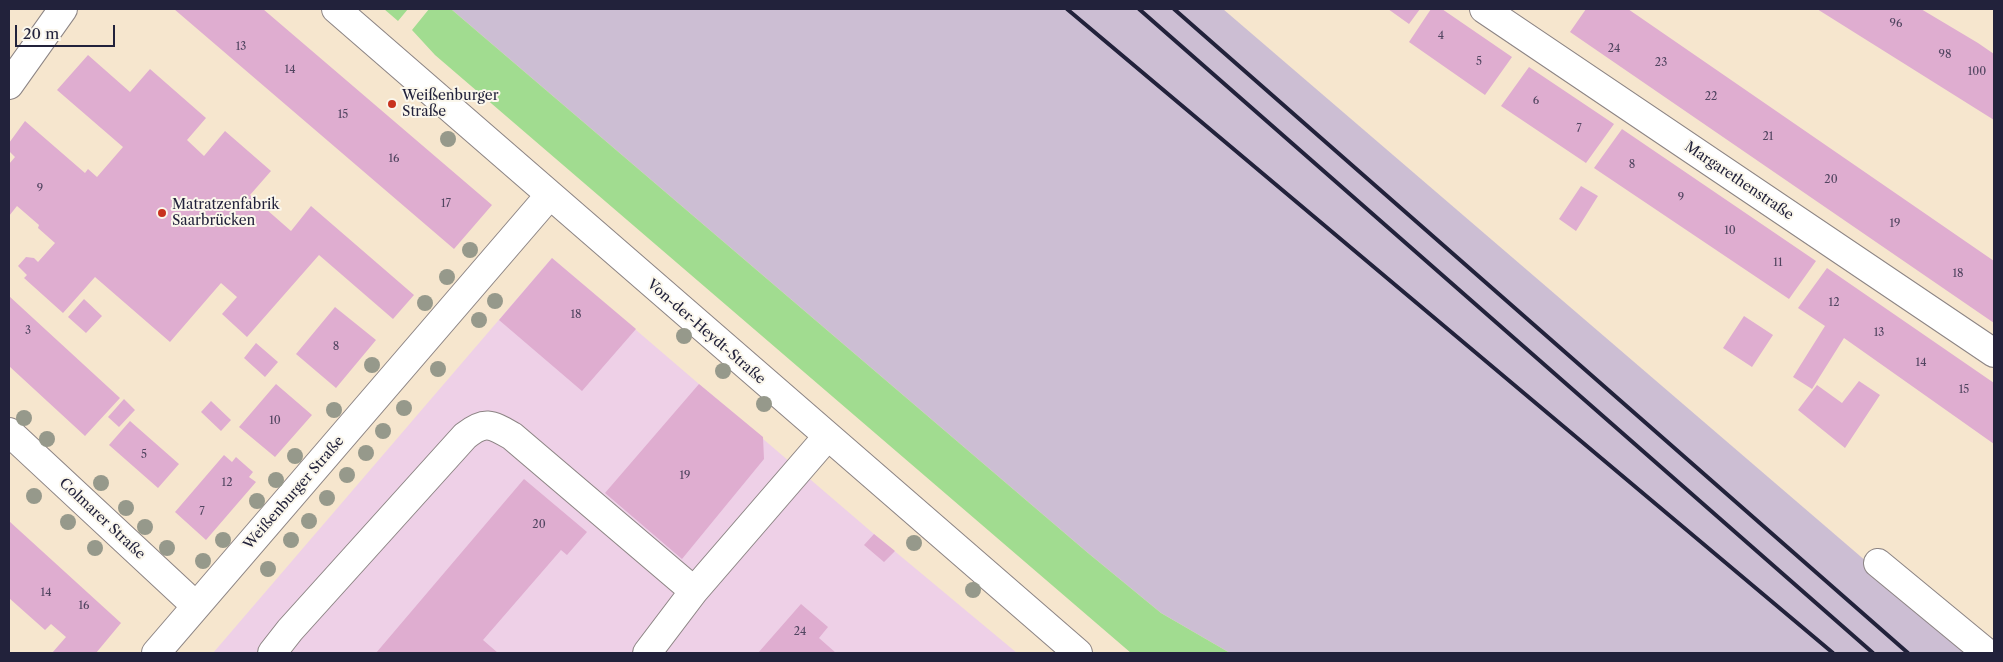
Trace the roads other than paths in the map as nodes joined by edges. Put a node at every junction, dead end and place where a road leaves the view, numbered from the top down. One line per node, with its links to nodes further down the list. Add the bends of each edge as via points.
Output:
1 (63, 9): 4 (street)
2 (336, 9): 5 (street, Von-der-Heydt-Straße)
3 (1484, 9): 6 (street, Margarethenstraße)
4 (9, 85)
5 (549, 196): 8 (street, Von-der-Heydt-Straße); 11 (street, Weißenburger Straße)
6 (1994, 353)
7 (9, 432): 11 (street, Colmarer Straße)
8 (827, 437): 10 (street); 15 (street, Von-der-Heydt-Straße)
9 (1878, 563): 16 (street)
10 (694, 591): 13 (street, via 512,436 493,425 478,426 465,436); 14 (street)
11 (196, 606): 12 (street, Weißenburger Straße)
12 (156, 653)
13 (272, 653)
14 (647, 653)
15 (1078, 653)
16 (1987, 653)

